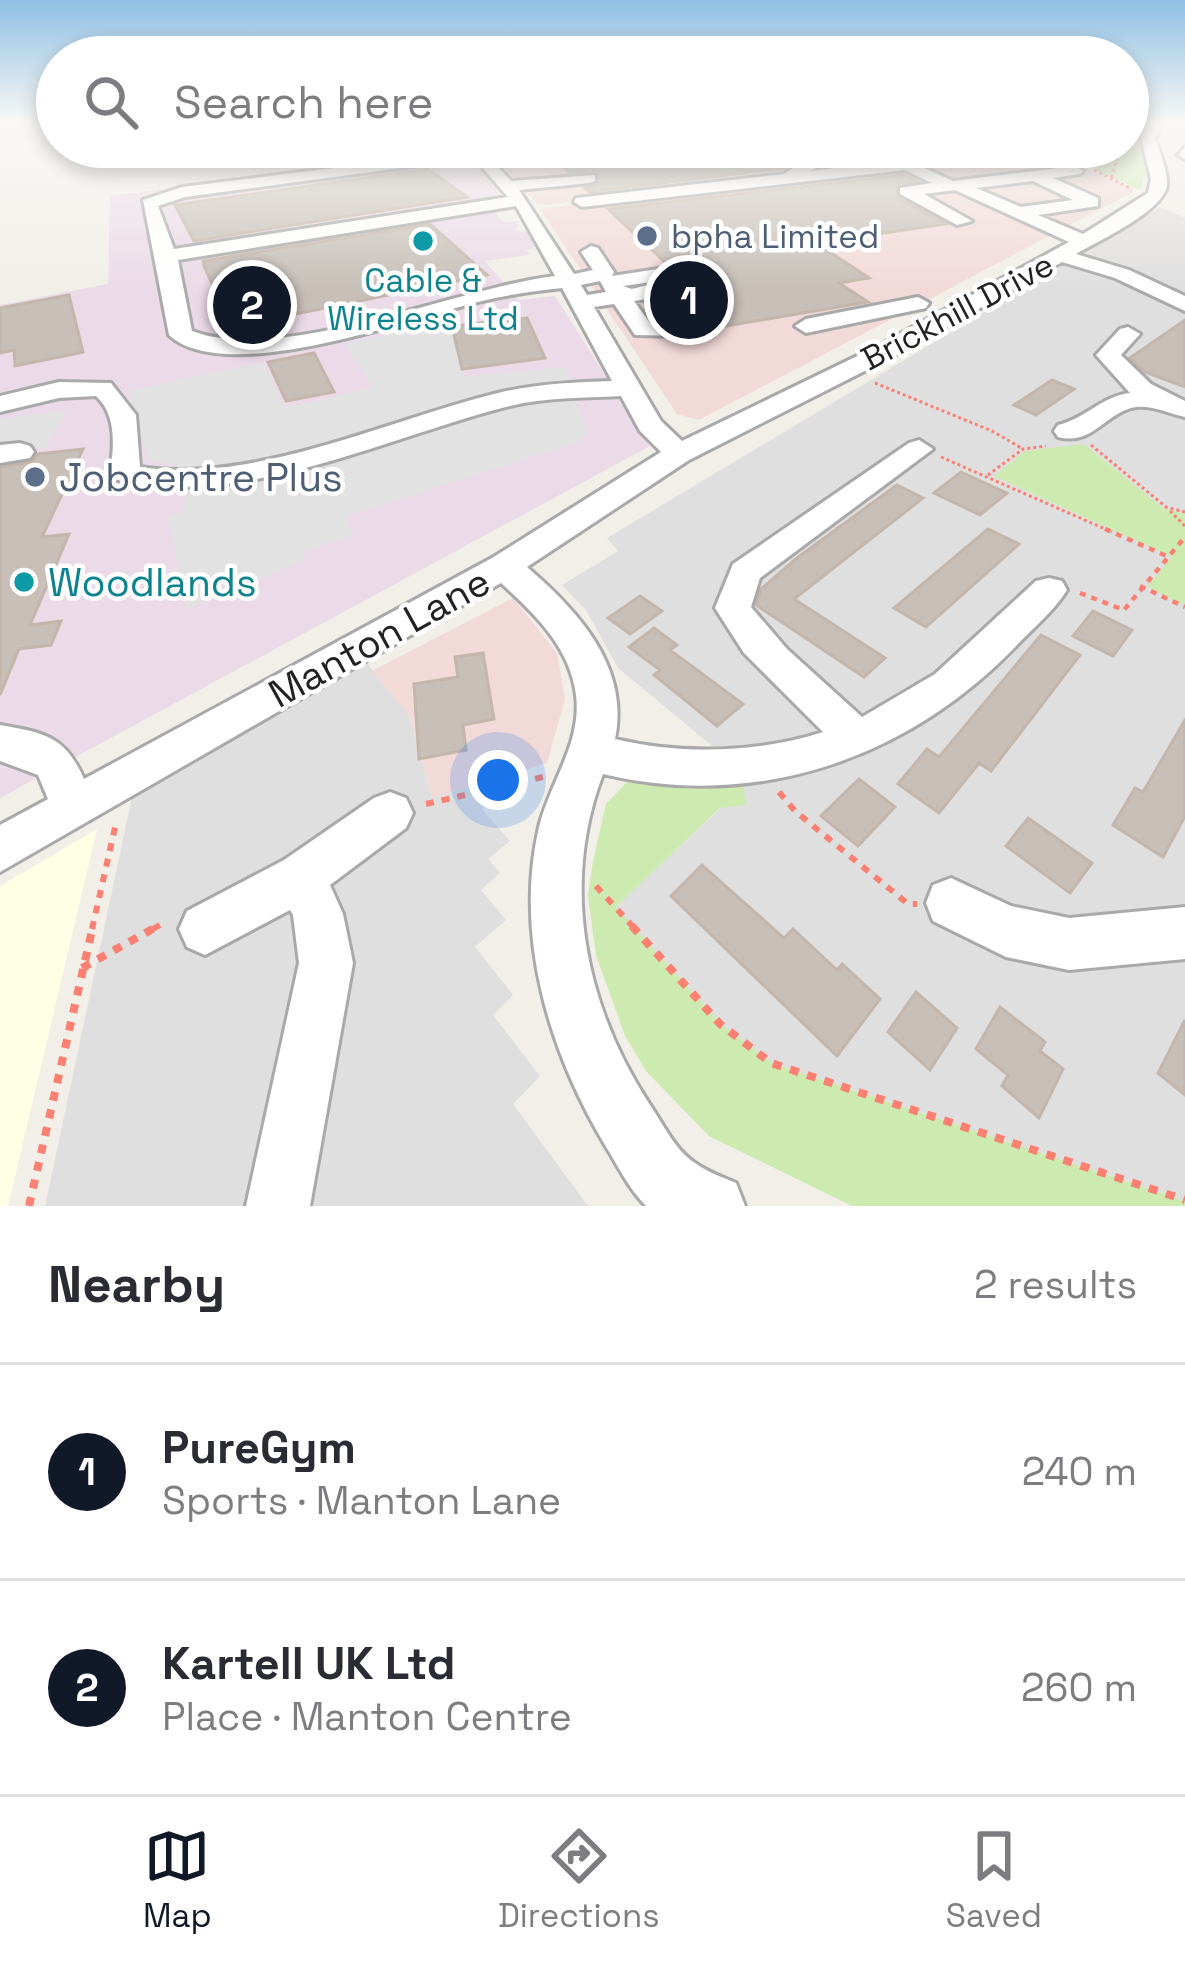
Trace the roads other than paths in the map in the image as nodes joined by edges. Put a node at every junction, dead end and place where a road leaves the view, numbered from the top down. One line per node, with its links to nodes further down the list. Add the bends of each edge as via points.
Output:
1 (290, 178): 28 (street, via 149,203)
2 (301, 178): 13 (street)
3 (499, 178): 14 (street)
4 (566, 178): 14 (street)
5 (738, 178): 20 (street)
6 (790, 178): 20 (street)
7 (938, 178): 12 (street)
8 (1015, 178): 12 (street)
9 (1041, 178): 19 (street)
10 (1084, 178): 19 (street, via 1112,194)
11 (1162, 178): 16 (street)
12 (953, 185): 15 (street); 18 (street, via 906,191)
13 (316, 192)
14 (513, 193): 20 (street); 24 (street); 32 (street)
15 (976, 193): 18 (street); 22 (street)
16 (1160, 193): 17 (street); 25 (street, Brickhill Drive)
17 (1125, 196)
18 (922, 200): 23 (street)
19 (1092, 200): 22 (street)
20 (582, 202)
21 (332, 208): 24 (street)
22 (1019, 213): 25 (street)
23 (963, 221)
24 (349, 224): 28 (street)
25 (1083, 242): 27 (street, Brickhill Drive)
26 (591, 252): 30 (street)
27 (1060, 255): 35 (street); 44 (street, Brickhill Drive)
28 (166, 256): 32 (street, via 181,335 231,349 493,292)
29 (657, 262): 30 (street)
30 (604, 272): 32 (street)
31 (877, 289): 36 (street, via 912,304)
32 (576, 291): 34 (street); 38 (street)
33 (652, 291): 34 (street); 34 (street, via 683,281 665,273 613,280); 34 (street, via 681,329 649,333)
34 (618, 297)
35 (1185, 304)
36 (806, 326)
37 (1128, 334): 39 (street, via 1108,355)
38 (632, 388): 40 (street, via 507,398 259,466 147,481 124,473 129,446 119,404 102,388); 44 (street, via 650,425)
39 (1153, 399): 41 (street); 42 (street, via 1120,402)
40 (0, 404)
41 (1185, 409)
42 (1077, 437)
43 (919, 448): 47 (street, via 745,572 733,608 745,630)
44 (679, 454): 45 (street, Manton Lane)
45 (504, 566): 49 (street, via 574,634 597,697); 50 (street, Manton Lane)
46 (1049, 590): 47 (street, via 938,694)
47 (854, 737): 49 (street, via 763,767)
48 (0, 743): 50 (street, via 55,763)
49 (587, 760): 57 (street, via 554,881 560,953 577,1028 615,1108)
50 (74, 808): 52 (street, Manton Lane)
51 (390, 813): 53 (street)
52 (0, 850)
53 (301, 877): 55 (street); 58 (street, via 326,963)
54 (951, 903): 56 (street, via 1006,932 1070,944)
55 (205, 929)
56 (1185, 933)
57 (680, 1198)
58 (278, 1206)

